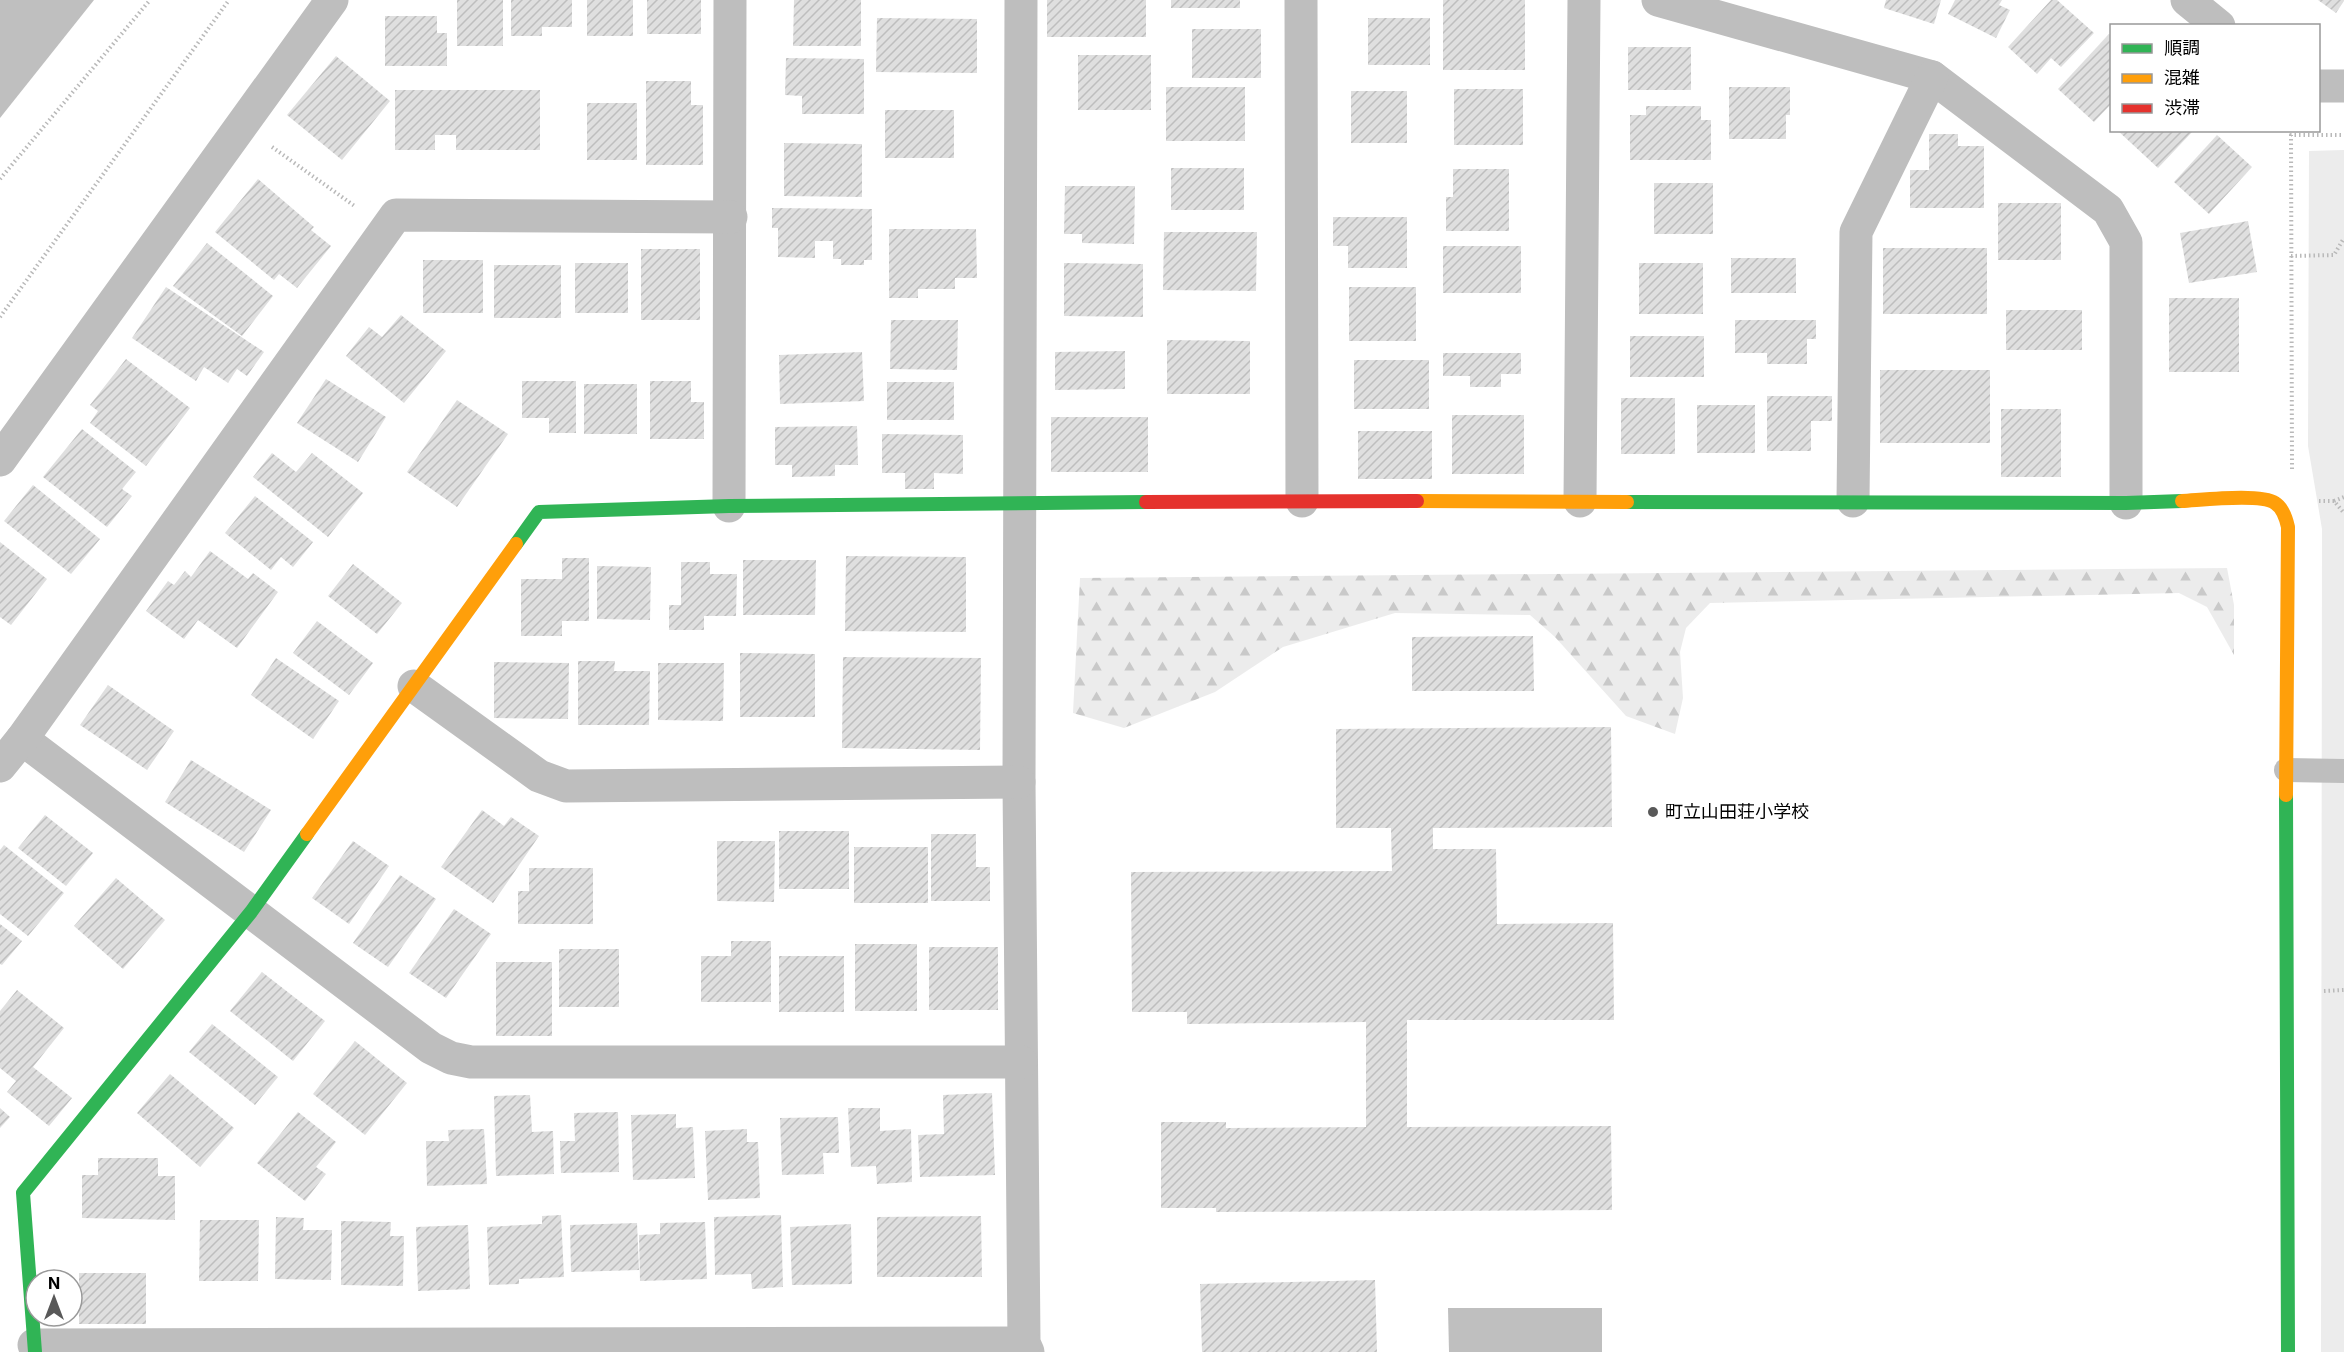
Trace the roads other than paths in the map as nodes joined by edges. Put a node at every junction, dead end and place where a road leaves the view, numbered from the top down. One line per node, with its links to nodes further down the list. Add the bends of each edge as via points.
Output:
1 (332, 0): 13 (street)
2 (730, 0): 12 (street)
3 (1021, 0): 18 (street)
4 (1301, 0): 14 (street)
5 (1584, 0): 15 (street)
6 (1658, 0): 9 (street)
7 (2187, 0): 8 (street)
8 (2217, 24)
9 (1932, 77): 16 (street, via 1856,231); 17 (street, via 2108,210 2126,242)
10 (2320, 86): 11 (street)
11 (2344, 86)
12 (731, 218): 19 (street); 21 (street, via 396,215)
13 (0, 460)
14 (1302, 501): 15 (street); 18 (street)
15 (1580, 501): 16 (street)
16 (1853, 501): 17 (street)
17 (2126, 503): 23 (street, via 2263,498 2275,501 2285,513)
18 (1018, 504): 19 (street); 25 (street)
19 (729, 506): 20 (street, via 538,512)
20 (414, 686): 25 (street, via 538,776 566,786); 26 (street)
21 (22, 739): 22 (street); 26 (street)
22 (0, 766)
23 (2286, 770): 24 (lane); 30 (street)
24 (2344, 771)
25 (1019, 782): 27 (street)
26 (251, 912): 27 (street, via 431,1048 471,1062); 29 (street, via 23,1193)
27 (1020, 1062): 28 (street)
28 (1026, 1347): 29 (street)
29 (34, 1348)
30 (2288, 1352)

